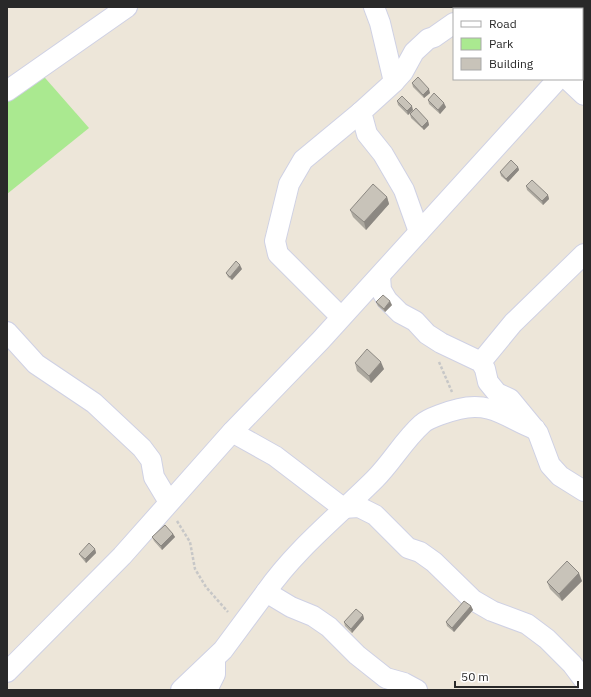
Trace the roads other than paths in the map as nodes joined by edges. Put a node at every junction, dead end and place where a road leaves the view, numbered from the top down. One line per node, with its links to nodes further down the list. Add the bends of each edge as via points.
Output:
1 (127, 7): 7 (street)
2 (374, 7): 6 (street)
3 (453, 24): 6 (street, via 428,39 414,52)
4 (557, 80): 10 (street)
5 (568, 80): 8 (street)
6 (394, 82): 9 (street)
7 (7, 91)
8 (584, 95)
9 (361, 112): 10 (street, via 367,134 383,154 404,190); 13 (street, via 302,160 289,184 275,241 278,254)
10 (419, 232): 12 (street)
11 (584, 254): 15 (street, via 513,323)
12 (380, 276): 13 (street); 15 (street, via 379,284 387,300 400,313 415,321 427,334)
13 (341, 317): 17 (street)
14 (7, 332): 19 (street, via 36,364 94,403 142,448 151,460 154,477)
15 (481, 362): 16 (street, via 488,382 497,393 510,399)
16 (536, 429): 18 (street, via 550,465 560,476); 20 (street, via 493,409 460,409 423,422 376,477)
17 (232, 432): 19 (street); 20 (street, via 275,456)
18 (584, 491)
19 (169, 502): 23 (street, via 122,556)
20 (343, 508): 21 (street, via 288,564); 24 (street, via 359,507 375,515 408,548 420,552 434,562 473,600 492,611 527,624 547,639)
21 (266, 592): 22 (street); 27 (street, via 329,627 357,655 386,678)
22 (215, 659): 25 (street); 26 (street, via 215,674)
23 (7, 672)
24 (584, 680)
25 (181, 690)
26 (207, 690)
27 (417, 690)

